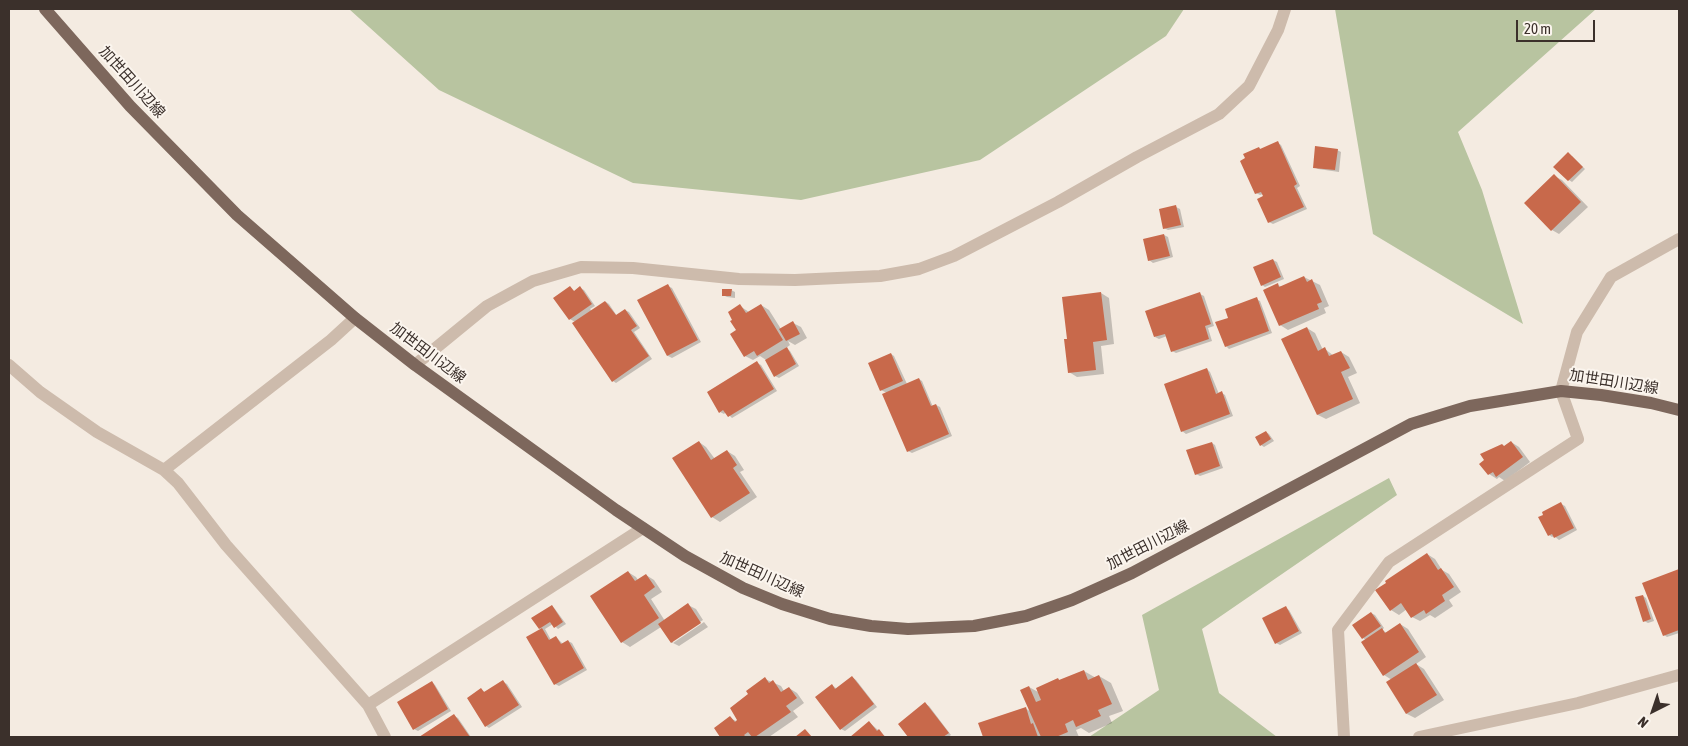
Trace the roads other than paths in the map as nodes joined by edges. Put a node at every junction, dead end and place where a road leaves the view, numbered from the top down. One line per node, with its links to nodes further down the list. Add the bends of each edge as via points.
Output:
1 (45, 9): 4 (main road, 加世田川辺線, via 130,106 238,215)
2 (1285, 9): 6 (street, via 1278,30 1249,86 1219,114 954,256 919,269 880,276 795,280 739,279 633,268 581,268 533,281 487,306)
3 (1679, 239): 7 (street, via 1611,277 1577,332)
4 (355, 318): 6 (main road, 加世田川辺線); 9 (street)
5 (9, 365): 9 (street, via 40,392 97,432)
6 (415, 365): 10 (main road, 加世田川辺線)
7 (1560, 390): 8 (main road, 加世田川辺線); 10 (main road, 加世田川辺線, via 1470,406 1411,424 1132,573 1026,616 974,626 908,629 830,619 743,588); 14 (street, via 1578,439 1389,562 1338,630)
8 (1679, 410)
9 (164, 470): 12 (street)
10 (643, 528): 12 (street)
11 (1679, 675): 15 (street, via 1578,703)
12 (368, 705): 13 (street)
13 (385, 737)
14 (1344, 737)
15 (1418, 737)

